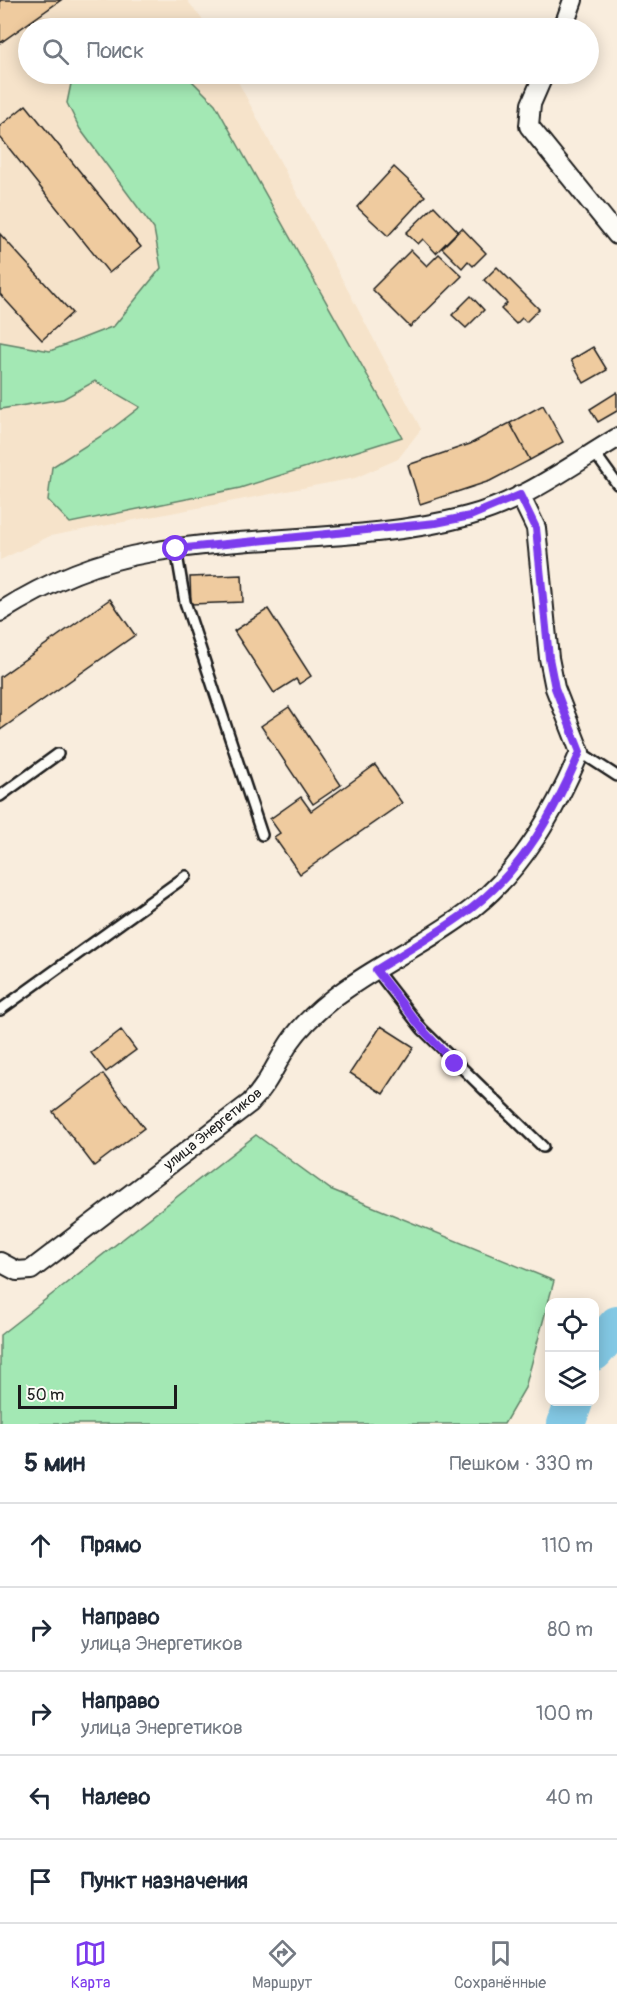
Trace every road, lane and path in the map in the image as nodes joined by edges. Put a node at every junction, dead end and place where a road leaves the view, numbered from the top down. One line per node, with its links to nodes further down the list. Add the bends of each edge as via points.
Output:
1 (573, 0): 2 (street)
2 (567, 18)
3 (540, 84): 4 (street, via 531,104 529,126)
4 (617, 235)
5 (617, 438): 6 (street)
6 (594, 452): 7 (lane); 8 (street)
7 (617, 484)
8 (520, 495): 9 (street, via 470,516 436,523); 11 (street, via 536,528 555,688)
9 (176, 549): 10 (street, via 107,562 64,577); 15 (lane, via 185,602)
10 (0, 612)
11 (580, 752): 13 (lane); 17 (street, улица Энергетиков, via 559,802 522,858 492,891 471,909)
12 (58, 754): 14 (lane)
13 (617, 776)
14 (0, 796)
15 (262, 835)
16 (186, 876): 18 (lane)
17 (376, 970): 19 (lane, via 422,1029); 20 (street, улица Энергетиков, via 332,999 308,1021 291,1042 266,1087 250,1103 31,1270 17,1271)
18 (0, 1010)
19 (543, 1147)
20 (0, 1262)

